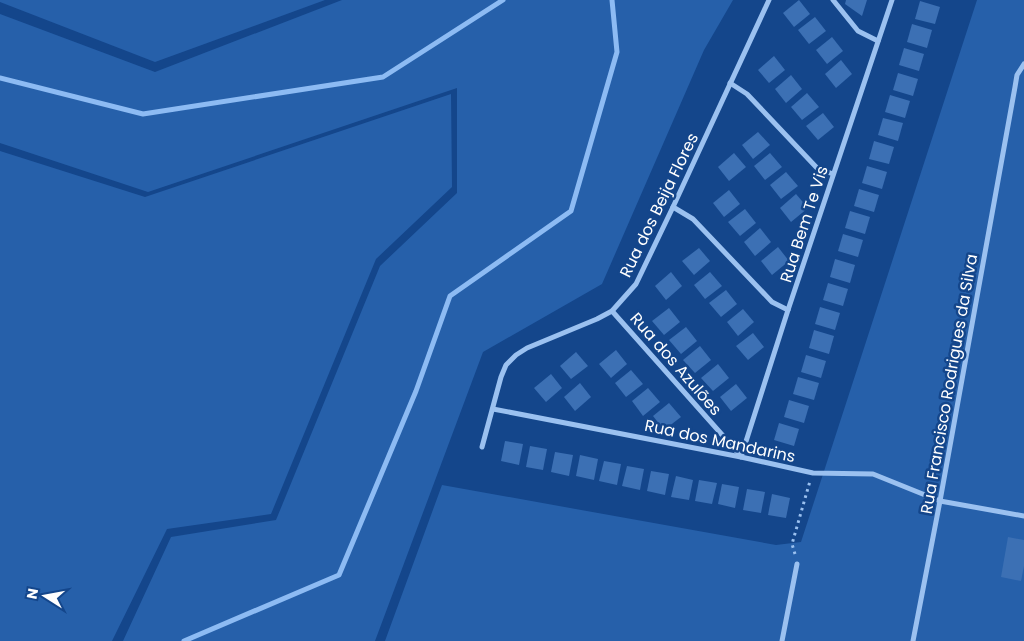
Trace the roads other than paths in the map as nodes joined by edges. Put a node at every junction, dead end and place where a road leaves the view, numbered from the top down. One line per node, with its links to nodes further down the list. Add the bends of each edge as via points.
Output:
1 (769, 0): 6 (street, Rua dos Beija Flores)
2 (833, 0): 4 (street, via 858,30)
3 (892, 0): 4 (street, Rua Bem Te Vis)
4 (878, 41): 7 (street, Rua Bem Te Vis)
5 (1024, 64): 14 (street, Rua Francisco Rodrigues da Silva, via 1017,75)
6 (730, 83): 7 (street, via 747,94 817,168); 8 (street, Rua dos Beija Flores)
7 (833, 174): 10 (street, Rua Bem Te Vis)
8 (673, 207): 9 (street, Rua dos Beija Flores, via 636,284); 10 (street, via 693,219 772,302)
9 (612, 310): 11 (street, Rua dos Beija Flores, via 516,355 506,365); 13 (street, Rua dos Azulões)
10 (788, 310): 13 (street, Rua Bem Te Vis)
11 (492, 409): 12 (street, Rua dos Beija Flores); 13 (street, Rua dos Mandarins)
12 (482, 447)
13 (741, 457): 14 (street, Rua dos Mandarins, via 813,473 873,474)
14 (940, 500): 15 (street, Rua dos Mandarins); 18 (street, Rua Francisco Rodrigues da Silva)
15 (1024, 516)
16 (797, 564): 17 (street)
17 (782, 641)
18 (913, 641)

